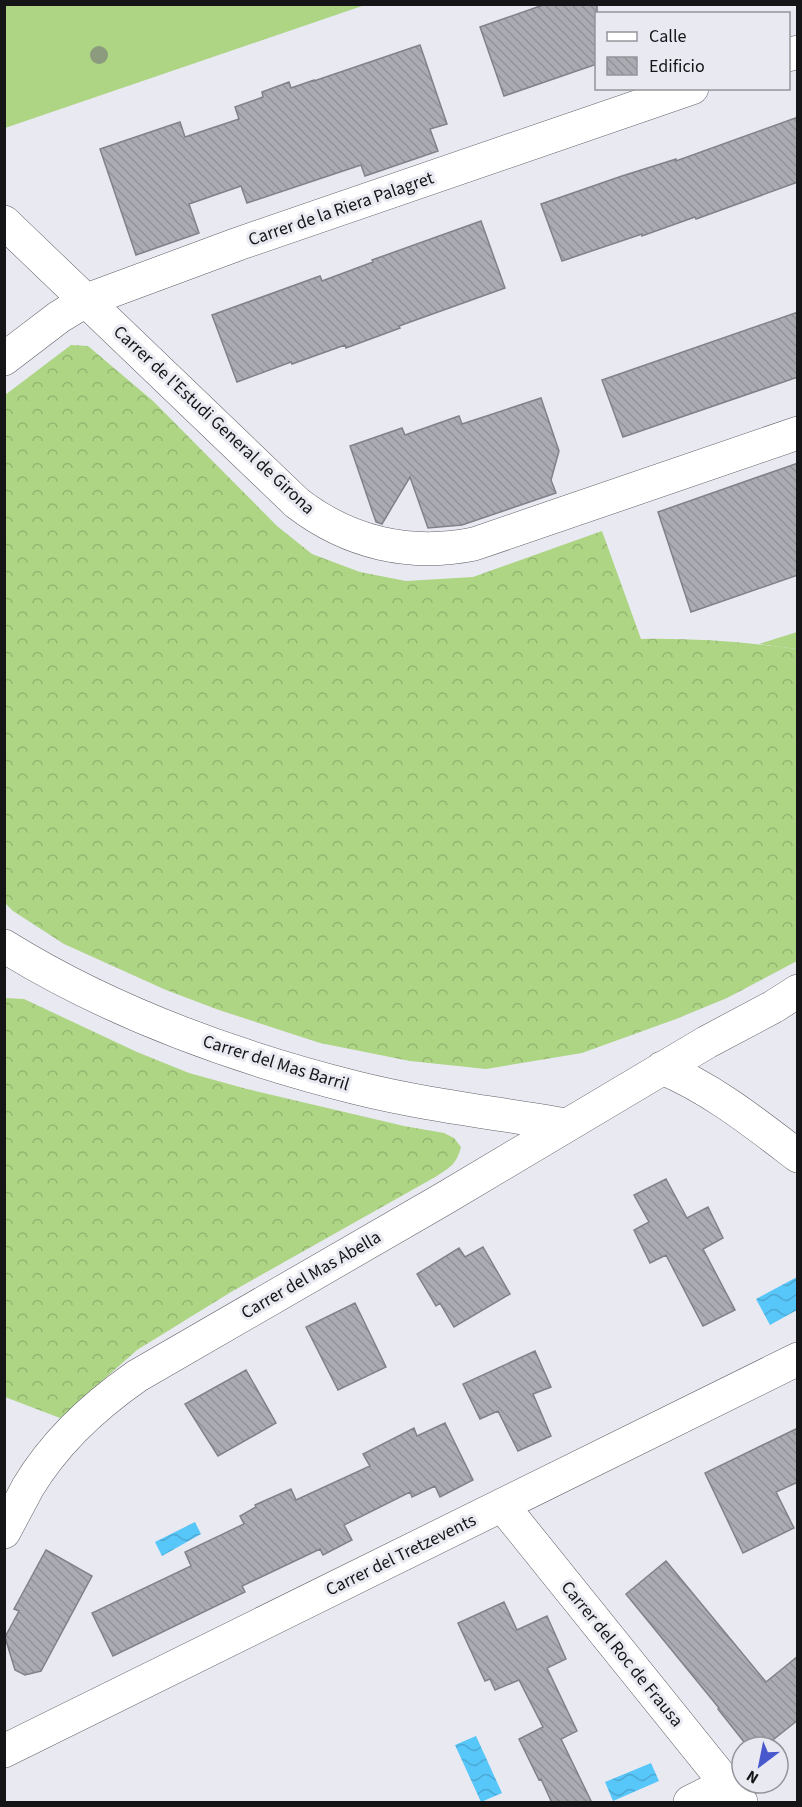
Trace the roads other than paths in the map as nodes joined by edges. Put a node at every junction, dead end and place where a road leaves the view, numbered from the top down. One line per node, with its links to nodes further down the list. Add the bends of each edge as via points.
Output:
1 (686, 90): 3 (street, Carrer de la Riera Palagret)
2 (4, 222): 3 (street, Carrer de l'Estudi General de Girona)
3 (87, 300): 4 (street, Carrer de la Riera Palagret); 5 (street, Carrer de l'Estudi General de Girona, via 303,507 351,535 396,548 427,550 474,544)
4 (4, 359)
5 (798, 433)
6 (4, 946): 9 (street, Carrer del Mas Barril, via 81,989 182,1033 279,1066 447,1106)
7 (798, 991): 8 (street)
8 (662, 1068): 9 (street, Carrer del Mas Abella); 10 (street, via 686,1078)
9 (567, 1125): 13 (street, Carrer del Mas Abella, via 118,1389 54,1451)
10 (798, 1156)
11 (798, 1359): 12 (street, Carrer del Tretzevents)
12 (502, 1505): 14 (street, Carrer del Tretzevents); 15 (street, Carrer del Roc de Frausa)
13 (4, 1532)
14 (4, 1752)
15 (730, 1788)
16 (730, 1794): 17 (street)
17 (690, 1803)

